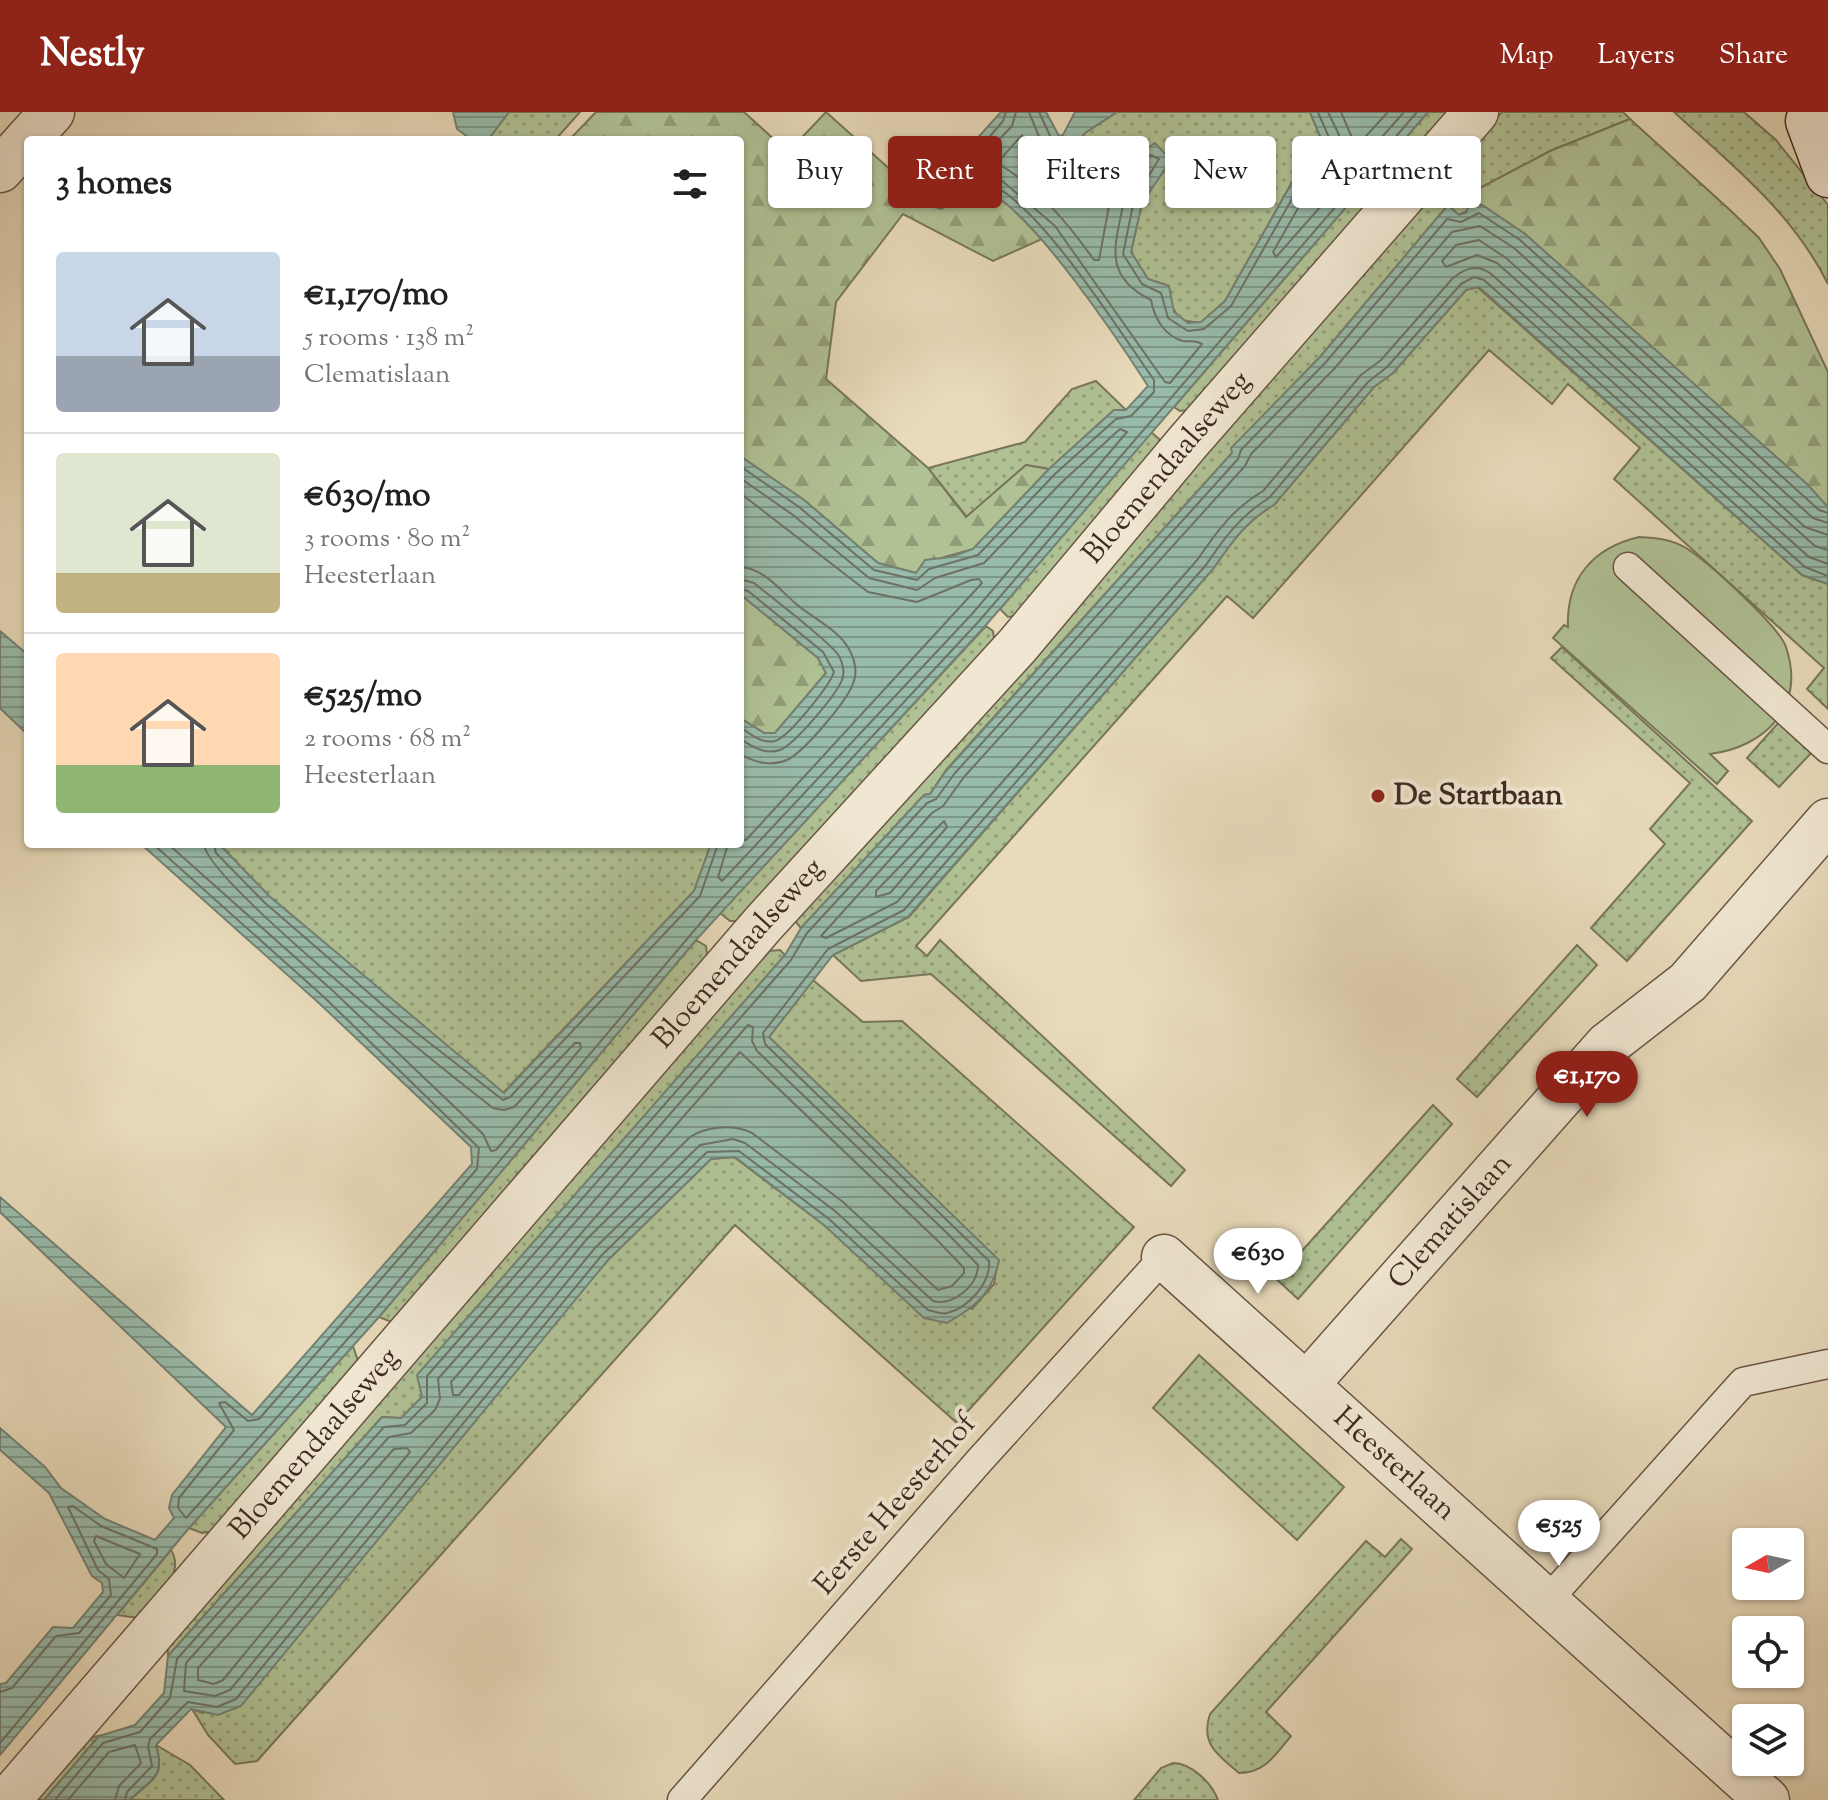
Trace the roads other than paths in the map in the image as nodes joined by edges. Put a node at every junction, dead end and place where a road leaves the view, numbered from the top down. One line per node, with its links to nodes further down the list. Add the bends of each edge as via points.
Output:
1 (52, 112): 4 (street)
2 (1476, 112): 16 (street, Bloemendaalseweg, via 1018,645 763,924)
3 (1811, 121): 7 (street)
4 (30, 136)
5 (24, 143): 6 (street)
6 (0, 170)
7 (1828, 175)
8 (1628, 567): 9 (lane)
9 (1828, 749)
10 (1828, 821): 13 (street, Clematislaan, via 1688,982 1607,1045)
11 (1164, 1257): 13 (street, Heesterlaan); 17 (lane, Eerste Heesterhof)
12 (1828, 1364): 14 (lane, via 1743,1382)
13 (1306, 1385): 14 (street, Heesterlaan)
14 (1546, 1602): 15 (street, Heesterlaan)
15 (1757, 1797)
16 (8, 1800)
17 (682, 1800)

